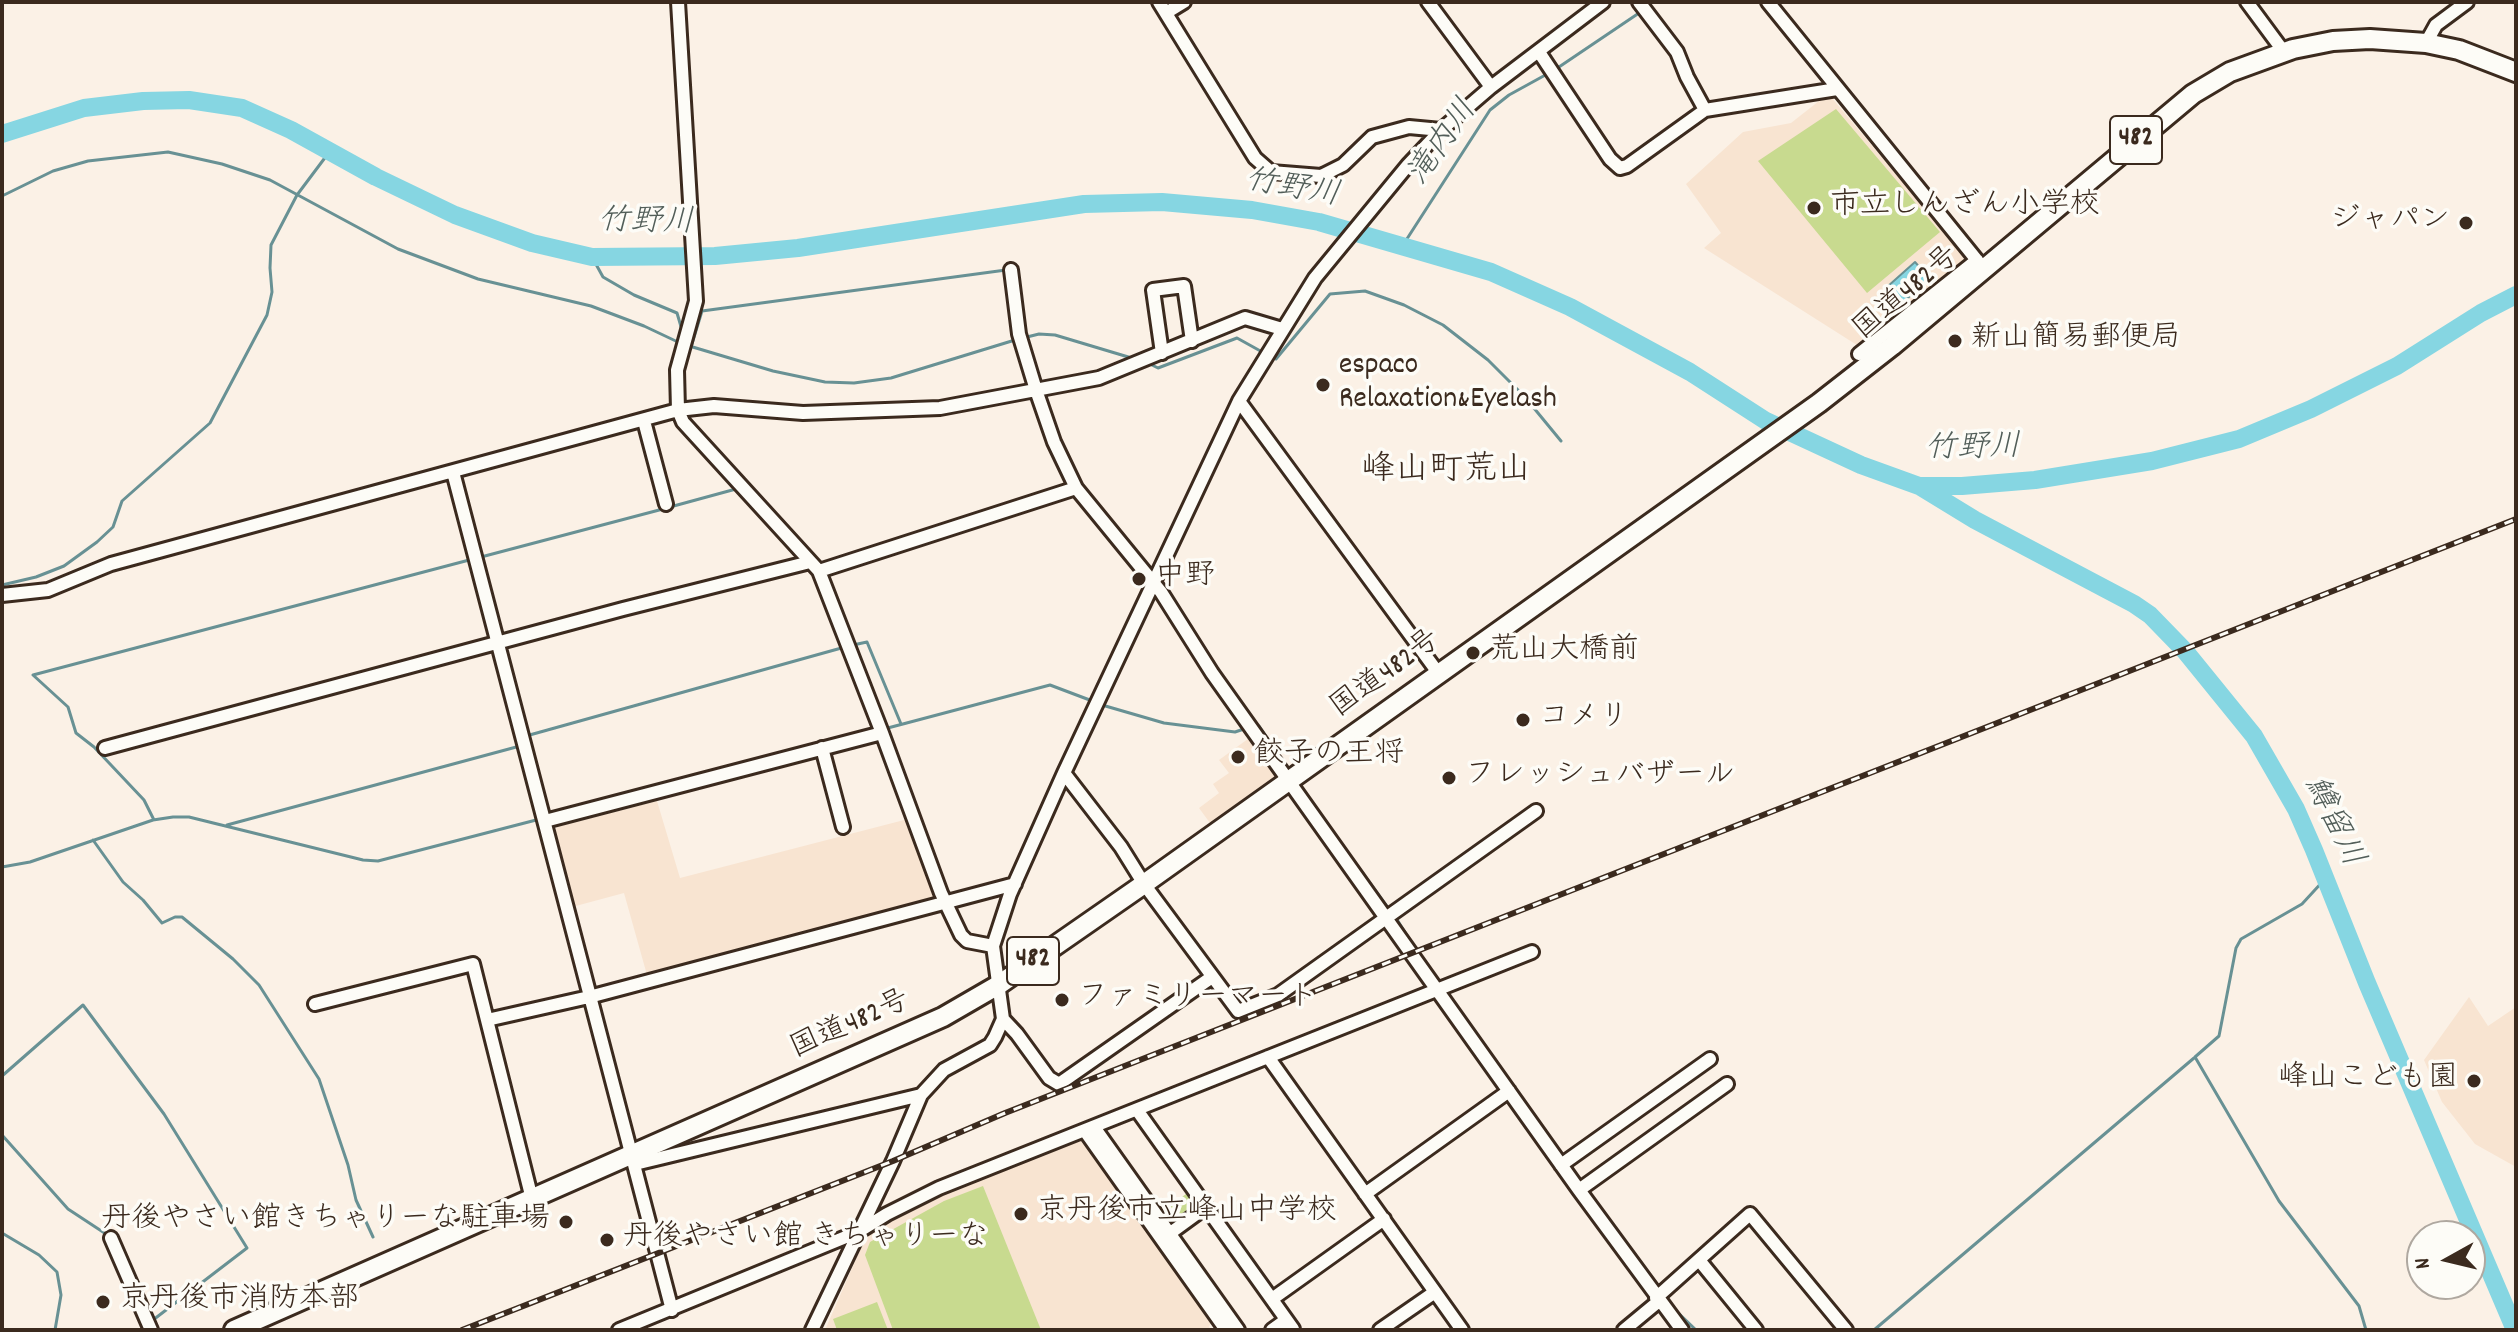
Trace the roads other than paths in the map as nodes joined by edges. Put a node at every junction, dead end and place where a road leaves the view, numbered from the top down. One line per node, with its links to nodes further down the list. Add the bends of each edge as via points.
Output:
1 (678, 2): 26 (street, via 696,301 677,370)
2 (1184, 2): 9 (street)
3 (1428, 2): 14 (street)
4 (1603, 2): 11 (street)
5 (1639, 2): 16 (street, via 1677,52)
6 (1768, 2): 15 (street)
7 (2247, 2): 12 (street)
8 (2467, 2): 10 (street, via 2436,25)
9 (1163, 8): 17 (street, via 1255,158 1271,172 1321,176 1343,165 1372,137 1409,127)
10 (2426, 43): 12 (highway, 国道482号 / 482, via 2333,41); 13 (highway, 国道482号 / 482)
11 (1539, 52): 14 (street); 16 (street, via 1620,168)
12 (2284, 52): 18 (highway, 国道482号 / 482, via 2230,72 2193,94)
13 (2516, 72)
14 (1491, 87): 17 (street)
15 (1837, 89): 16 (street); 18 (street)
16 (1705, 110)
17 (1441, 130): 20 (street, via 1320,272)
18 (1980, 264): 23 (street); 35 (highway, 国道482号 / 482, via 1892,346 1819,403)
19 (1011, 270): 24 (street, via 1019,334)
20 (1282, 329): 21 (street, via 1245,318); 25 (street)
21 (1192, 341): 22 (street); 22 (street, via 1184,286 1153,290)
22 (1162, 353): 24 (street, via 1099,378)
23 (1859, 354)
24 (1036, 390): 26 (street, via 940,408); 29 (street)
25 (1239, 401): 32 (street); 35 (street)
26 (678, 410): 27 (street); 31 (street, via 683,422)
27 (644, 421): 28 (street); 30 (street)
28 (453, 472): 33 (street, via 111,564 48,590); 34 (street)
29 (1076, 488): 31 (street); 32 (street)
30 (666, 504)
31 (814, 567): 34 (street); 36 (street)
32 (1153, 583): 39 (street); 40 (street)
33 (2, 595)
34 (498, 644): 37 (street); 42 (street)
35 (1439, 674): 40 (highway, 国道482号 / 482)
36 (882, 733): 38 (street); 46 (street)
37 (105, 748)
38 (822, 748): 42 (street); 43 (street)
39 (1064, 773): 44 (street); 45 (street)
40 (1289, 781): 45 (highway, 国道482号 / 482); 47 (street)
41 (1536, 811): 47 (street)
42 (545, 821): 53 (street)
43 (843, 827)
44 (1015, 884): 46 (street); 48 (street)
45 (1144, 884): 50 (street); 51 (highway, 国道482号 / 482)
46 (947, 901): 48 (street, via 967,941); 53 (street)
47 (1387, 917): 50 (street, via 1278,995 1238,1011); 52 (street)
48 (993, 946): 51 (street)
49 (1532, 952): 52 (street)
50 (1212, 977): 55 (street, via 1059,1084)
51 (1000, 984): 55 (street); 64 (highway, 国道482号 / 482, via 943,1017)
52 (1438, 990): 57 (street); 60 (street)
53 (589, 997): 56 (street); 64 (street)
54 (315, 1004): 56 (street, via 473,964)
55 (1003, 1019): 61 (street, via 990,1045 944,1070)
56 (487, 1020): 68 (street)
57 (1268, 1057): 62 (street); 67 (street)
58 (1710, 1059): 65 (street)
59 (1727, 1084): 66 (street)
60 (1509, 1091): 65 (street); 67 (street)
61 (921, 1095): 64 (street); 71 (street)
62 (1137, 1110): 63 (street); 69 (street)
63 (1090, 1129): 71 (street, via 939,1188); 72 (street); 84 (street)
64 (633, 1159): 68 (highway, 国道482号 / 482); 78 (street)
65 (1561, 1165): 66 (street)
66 (1579, 1190): 77 (street)
67 (1365, 1194): 70 (street)
68 (532, 1199): 81 (highway, 国道482号 / 482)
69 (1206, 1207): 72 (street); 76 (street)
70 (1384, 1219): 75 (street); 76 (street)
71 (858, 1232): 78 (street); 83 (street)
72 (1169, 1234): 85 (street)
73 (111, 1238): 80 (street)
74 (1699, 1260): 77 (street); 91 (street); 92 (street, via 1750,1214)
75 (1435, 1292): 87 (street); 88 (street)
76 (1272, 1299): 79 (street)
77 (1658, 1299): 89 (street); 90 (street)
78 (672, 1310): 82 (street)
79 (1289, 1324): 86 (street)
80 (151, 1330)
81 (234, 1330)
82 (619, 1330)
83 (812, 1330)
84 (1226, 1330)
85 (1238, 1330)
86 (1272, 1330)
87 (1380, 1330)
88 (1462, 1330)
89 (1624, 1330)
90 (1682, 1330)
91 (1756, 1330)
92 (1846, 1330)

